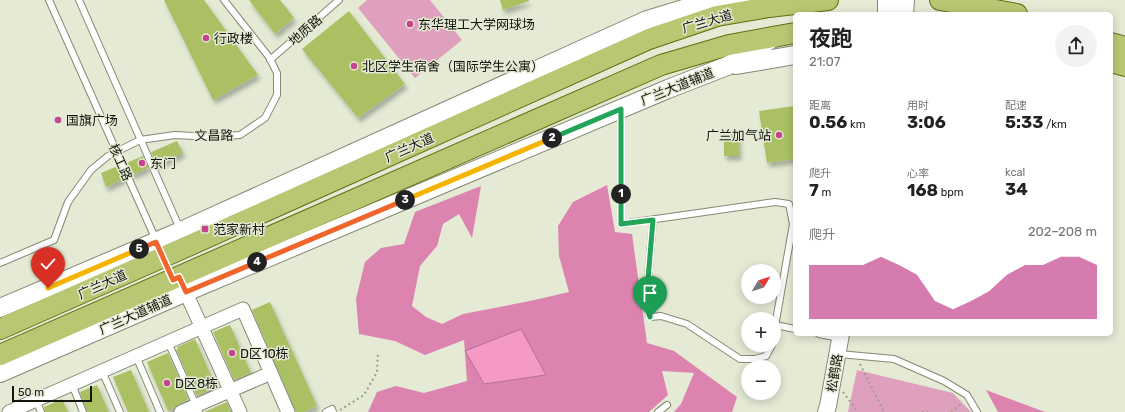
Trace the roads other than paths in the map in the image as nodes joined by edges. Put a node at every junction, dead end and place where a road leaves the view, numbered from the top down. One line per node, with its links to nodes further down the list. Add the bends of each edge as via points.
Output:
1 (49, 0): 28 (lane, 核工路)
2 (79, 0): 27 (lane, 核工路)
3 (224, 0): 22 (lane, 文昌路)
4 (339, 0): 22 (lane, 地质路)
5 (713, 0): 30 (main road, via 647,20)
6 (717, 0): 13 (main road)
7 (828, 0): 12 (main road, 广兰大道)
8 (887, 0): 14 (main road)
9 (905, 0): 15 (main road)
10 (940, 0): 16 (main road)
11 (980, 0): 16 (main road)
12 (810, 1): 13 (main road, 广兰大道)
13 (769, 7): 30 (main road, 广兰大道, via 717,16 649,39)
14 (887, 12)
15 (904, 12)
16 (1009, 12)
17 (777, 38): 18 (main road); 24 (main road, 广兰大道辅道); 30 (main road, 广兰大道, via 729,45 661,65)
18 (793, 41)
19 (1113, 44): 20 (main road)
20 (1125, 47)
21 (793, 55): 24 (main road)
22 (270, 60): 27 (lane, 文昌路, via 277,73 276,95 264,118 240,135 175,135)
23 (1113, 63): 25 (main road)
24 (727, 66): 26 (main road, 广兰大道辅道)
25 (1125, 66)
26 (621, 109): 29 (lane, via 621,224); 32 (main road, 广兰大道辅道)
27 (140, 140): 28 (lane, 文昌路); 30 (lane, 核工路)
28 (116, 152): 31 (lane, 文昌路, via 91,170 68,202 54,240); 32 (lane, 核工路)
29 (653, 220): 34 (lane, via 775,202 789,204 793,224); 42 (lane, via 647,291 650,317 662,316 687,324 740,359 755,359 766,356)
30 (189, 248): 32 (main road, 广兰大道)
31 (0, 264)
32 (168, 265): 33 (main road, 广兰大道辅道); 36 (street); 37 (main road, 广兰大道); 43 (main road, 广兰大道); 46 (main road, 广兰大道辅道)
33 (0, 308)
34 (777, 312)
35 (781, 326): 38 (lane)
36 (202, 327): 40 (street); 47 (street, via 243,310); 49 (street)
37 (0, 329)
38 (793, 329)
39 (824, 336): 41 (lane)
40 (168, 342): 44 (street); 52 (lane)
41 (840, 342): 63 (street, 松鹤路); 64 (lane, via 856,355 894,359 944,381 966,395)
42 (768, 352)
43 (0, 355)
44 (136, 356): 45 (street); 56 (lane)
45 (102, 371): 48 (street); 55 (lane)
46 (0, 373)
47 (271, 373): 49 (street); 59 (street)
48 (72, 384): 51 (street); 54 (lane)
49 (231, 391): 52 (street); 58 (street)
50 (667, 405): 62 (lane)
51 (38, 406): 53 (street)
52 (198, 409): 57 (street)
53 (9, 412)
54 (83, 412)
55 (120, 412)
56 (160, 412)
57 (181, 412)
58 (240, 412)
59 (288, 412)
60 (326, 412): 61 (lane)
61 (333, 412)
62 (658, 412)
63 (826, 412)
64 (977, 412)

